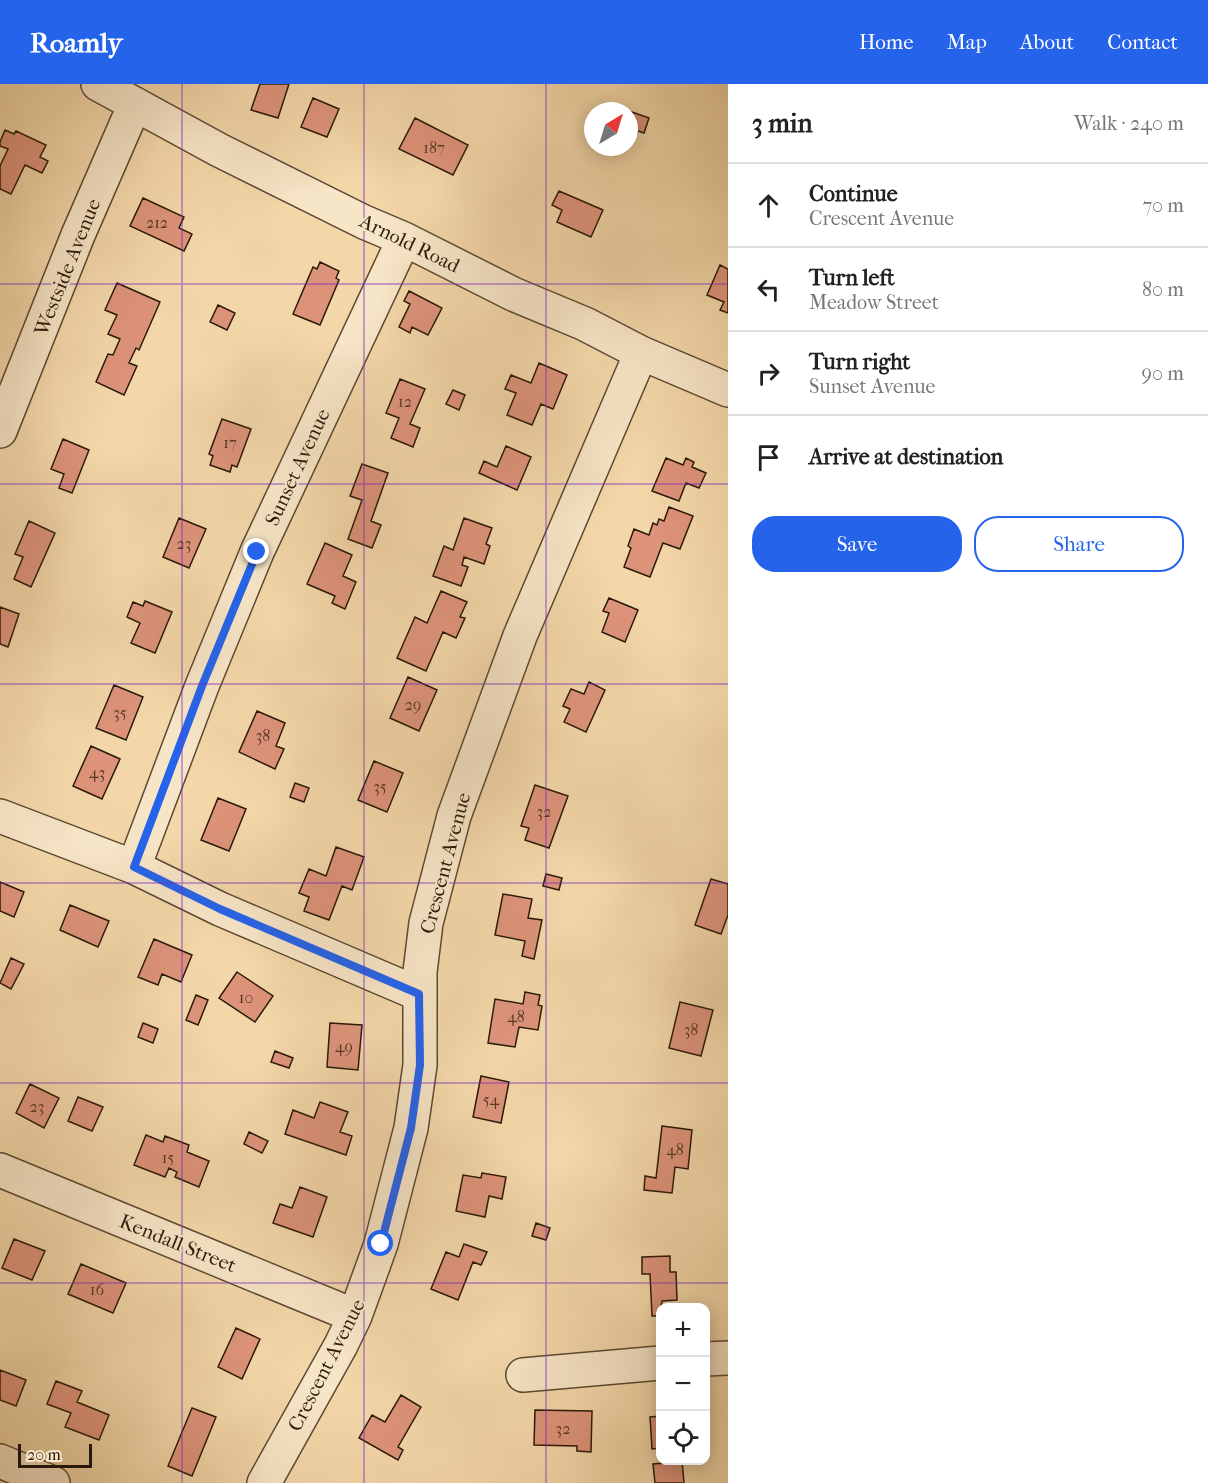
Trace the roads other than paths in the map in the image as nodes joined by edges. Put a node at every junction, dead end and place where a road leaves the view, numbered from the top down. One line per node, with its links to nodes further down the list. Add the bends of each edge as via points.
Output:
1 (98, 84): 2 (street, Arnold Road)
2 (135, 104): 3 (street, Arnold Road, via 219,150); 6 (street, Westside Avenue)
3 (404, 239): 4 (street, Arnold Road); 8 (street, Sunset Avenue, via 257,552)
4 (641, 353): 5 (street, Arnold Road); 9 (street, Crescent Avenue, via 520,636 454,816 426,923)
5 (728, 390)
6 (0, 430)
7 (0, 816): 8 (street)
8 (134, 867): 9 (street, via 220,909)
9 (419, 994): 11 (street, Crescent Avenue, via 420,1065 411,1128 381,1244)
10 (0, 1170): 11 (street, Kendall Street)
11 (355, 1316): 18 (street, Crescent Avenue)
12 (728, 1358): 13 (street)
13 (710, 1359)
14 (656, 1363): 15 (street)
15 (523, 1375)
16 (0, 1461): 17 (street)
17 (53, 1483)
18 (264, 1483)

